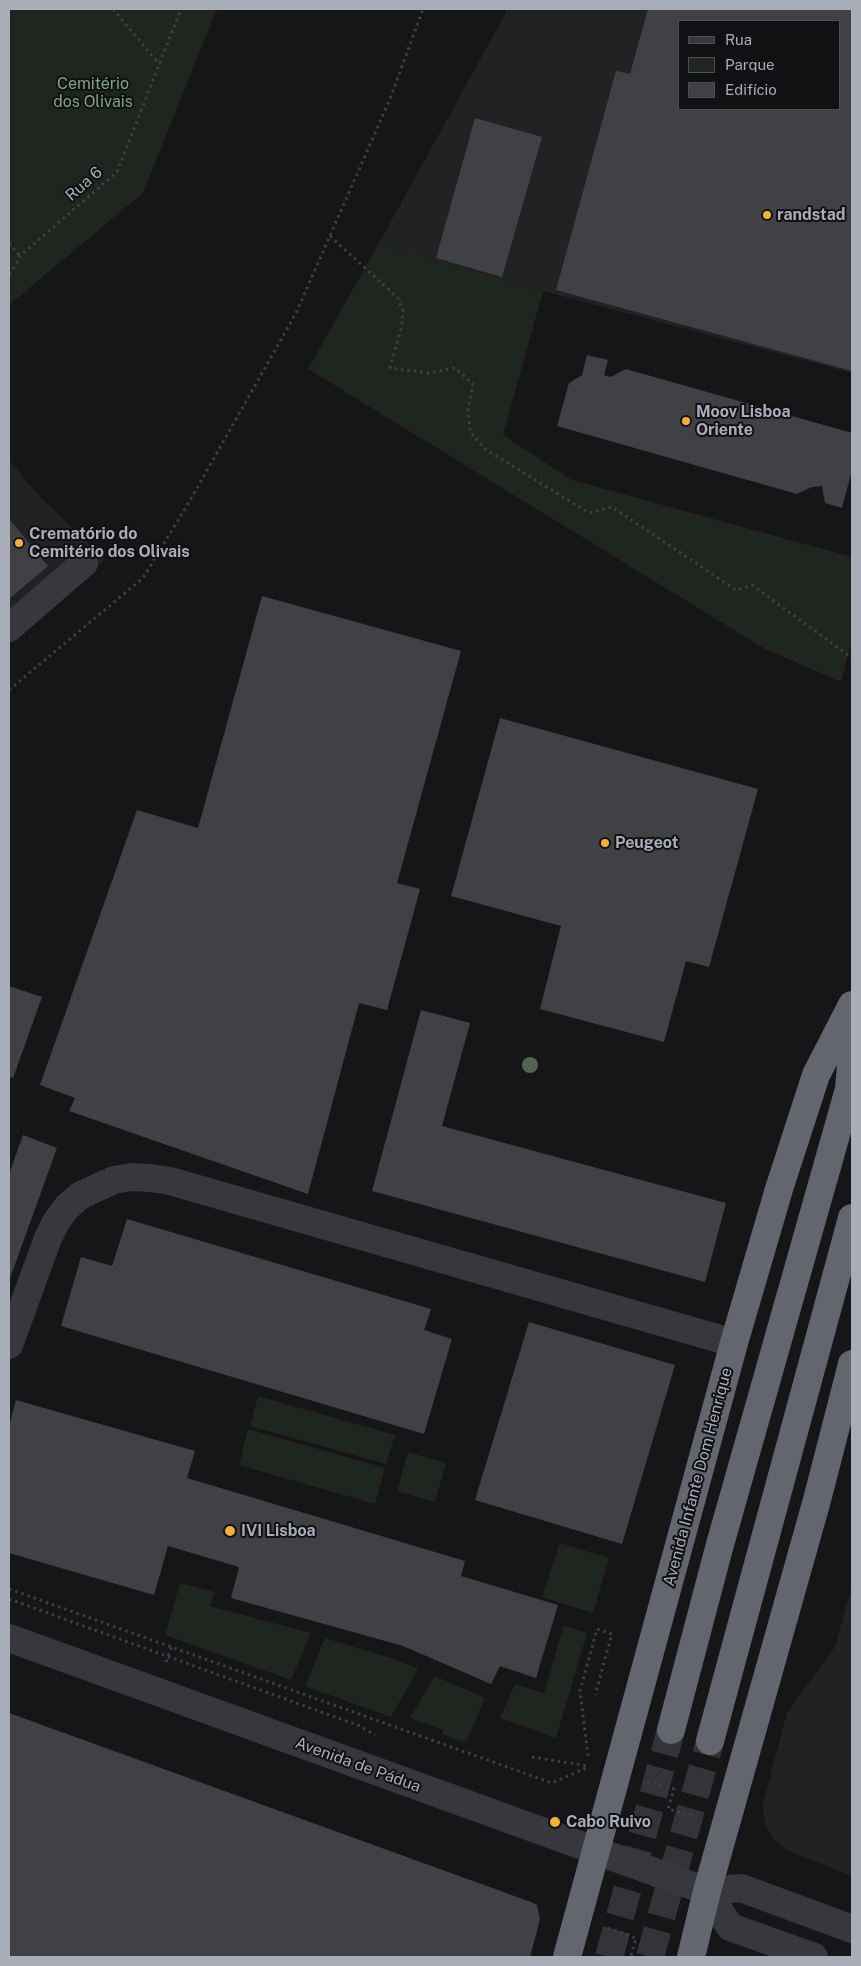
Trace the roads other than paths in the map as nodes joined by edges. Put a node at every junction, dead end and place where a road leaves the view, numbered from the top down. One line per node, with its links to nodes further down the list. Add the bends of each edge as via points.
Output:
1 (84, 563): 2 (street)
2 (9, 628)
3 (852, 1005): 6 (highway, Avenida Infante Dom Henrique, via 816,1075)
4 (852, 1051): 10 (highway, via 849,1089)
5 (852, 1218): 11 (highway)
6 (734, 1343): 7 (street, via 170,1181 132,1177 114,1180 81,1195 56,1222); 12 (highway, Avenida Infante Dom Henrique)
7 (9, 1345)
8 (852, 1364): 13 (highway)
9 (9, 1638): 12 (street, Avenida de Pádua)
10 (671, 1730)
11 (710, 1741)
12 (596, 1850): 13 (street, Avenida de Pádua); 15 (highway, Avenida Infante Dom Henrique)
13 (707, 1891): 14 (street, Avenida de Pádua, via 741,1888); 16 (highway); 17 (street, via 730,1927)
14 (852, 1929)
15 (568, 1957)
16 (690, 1957)
17 (814, 1957)

